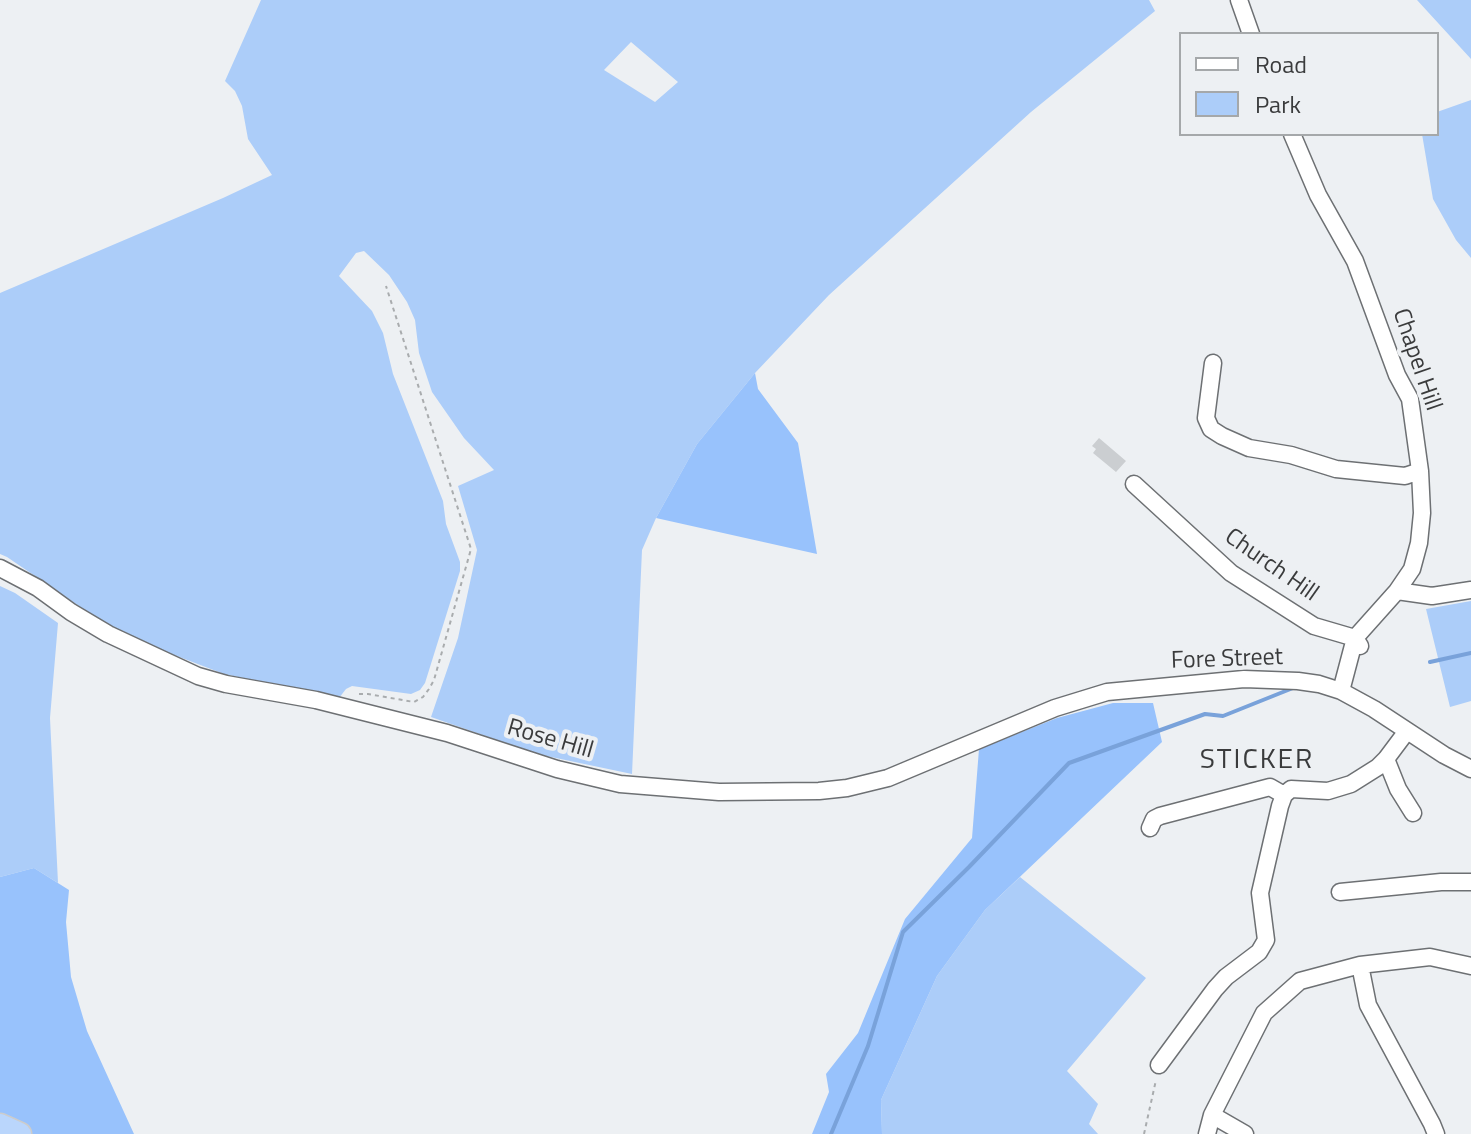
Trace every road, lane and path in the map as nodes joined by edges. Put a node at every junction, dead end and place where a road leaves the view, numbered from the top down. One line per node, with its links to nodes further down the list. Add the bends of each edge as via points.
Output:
1 (1239, 0): 2 (street)
2 (1250, 32)
3 (1293, 136): 6 (street, Chapel Hill, via 1355,261 1410,399)
4 (386, 286): 14 (path, via 471,549 434,680 423,697 414,702 355,695)
5 (1213, 363): 6 (street, via 1206,418 1222,436 1249,448 1336,469 1405,476)
6 (1420, 471): 10 (street, Chapel Hill, via 1419,543 1412,569)
7 (1134, 484): 11 (street, Church Hill, via 1231,573 1314,626)
8 (0, 568): 14 (street, Rose Hill, via 108,634 198,676)
9 (1471, 590): 10 (street, via 1432,596)
10 (1397, 591): 11 (street, Chapel Hill)
11 (1358, 643): 12 (street, Chapel Hill)
12 (1342, 689): 13 (street, Fore Street, via 1258,679); 15 (street, Fore Street)
13 (1107, 692): 14 (street, Rose Hill, via 1055,708 888,778 819,791 719,792 620,784)
14 (344, 707)
15 (1407, 731): 16 (street); 17 (street, Fore Street)
16 (1386, 759): 18 (street, via 1339,788 1291,789); 19 (street)
17 (1471, 769)
18 (1284, 795): 20 (street, via 1270,787 1160,816); 25 (street, via 1260,893 1266,940 1259,952 1226,977)
19 (1413, 813)
20 (1150, 828)
21 (1471, 882): 22 (street)
22 (1340, 892)
23 (1360, 965): 24 (street, via 1430,957); 26 (street, via 1300,981 1264,1013); 32 (street, via 1368,1005)
24 (1471, 966)
25 (1159, 1065): 29 (path)
26 (1212, 1115): 30 (street); 31 (street)
27 (0, 1125): 28 (highway)
28 (20, 1134)
29 (1144, 1134)
30 (1207, 1134)
31 (1245, 1134)
32 (1436, 1134)

